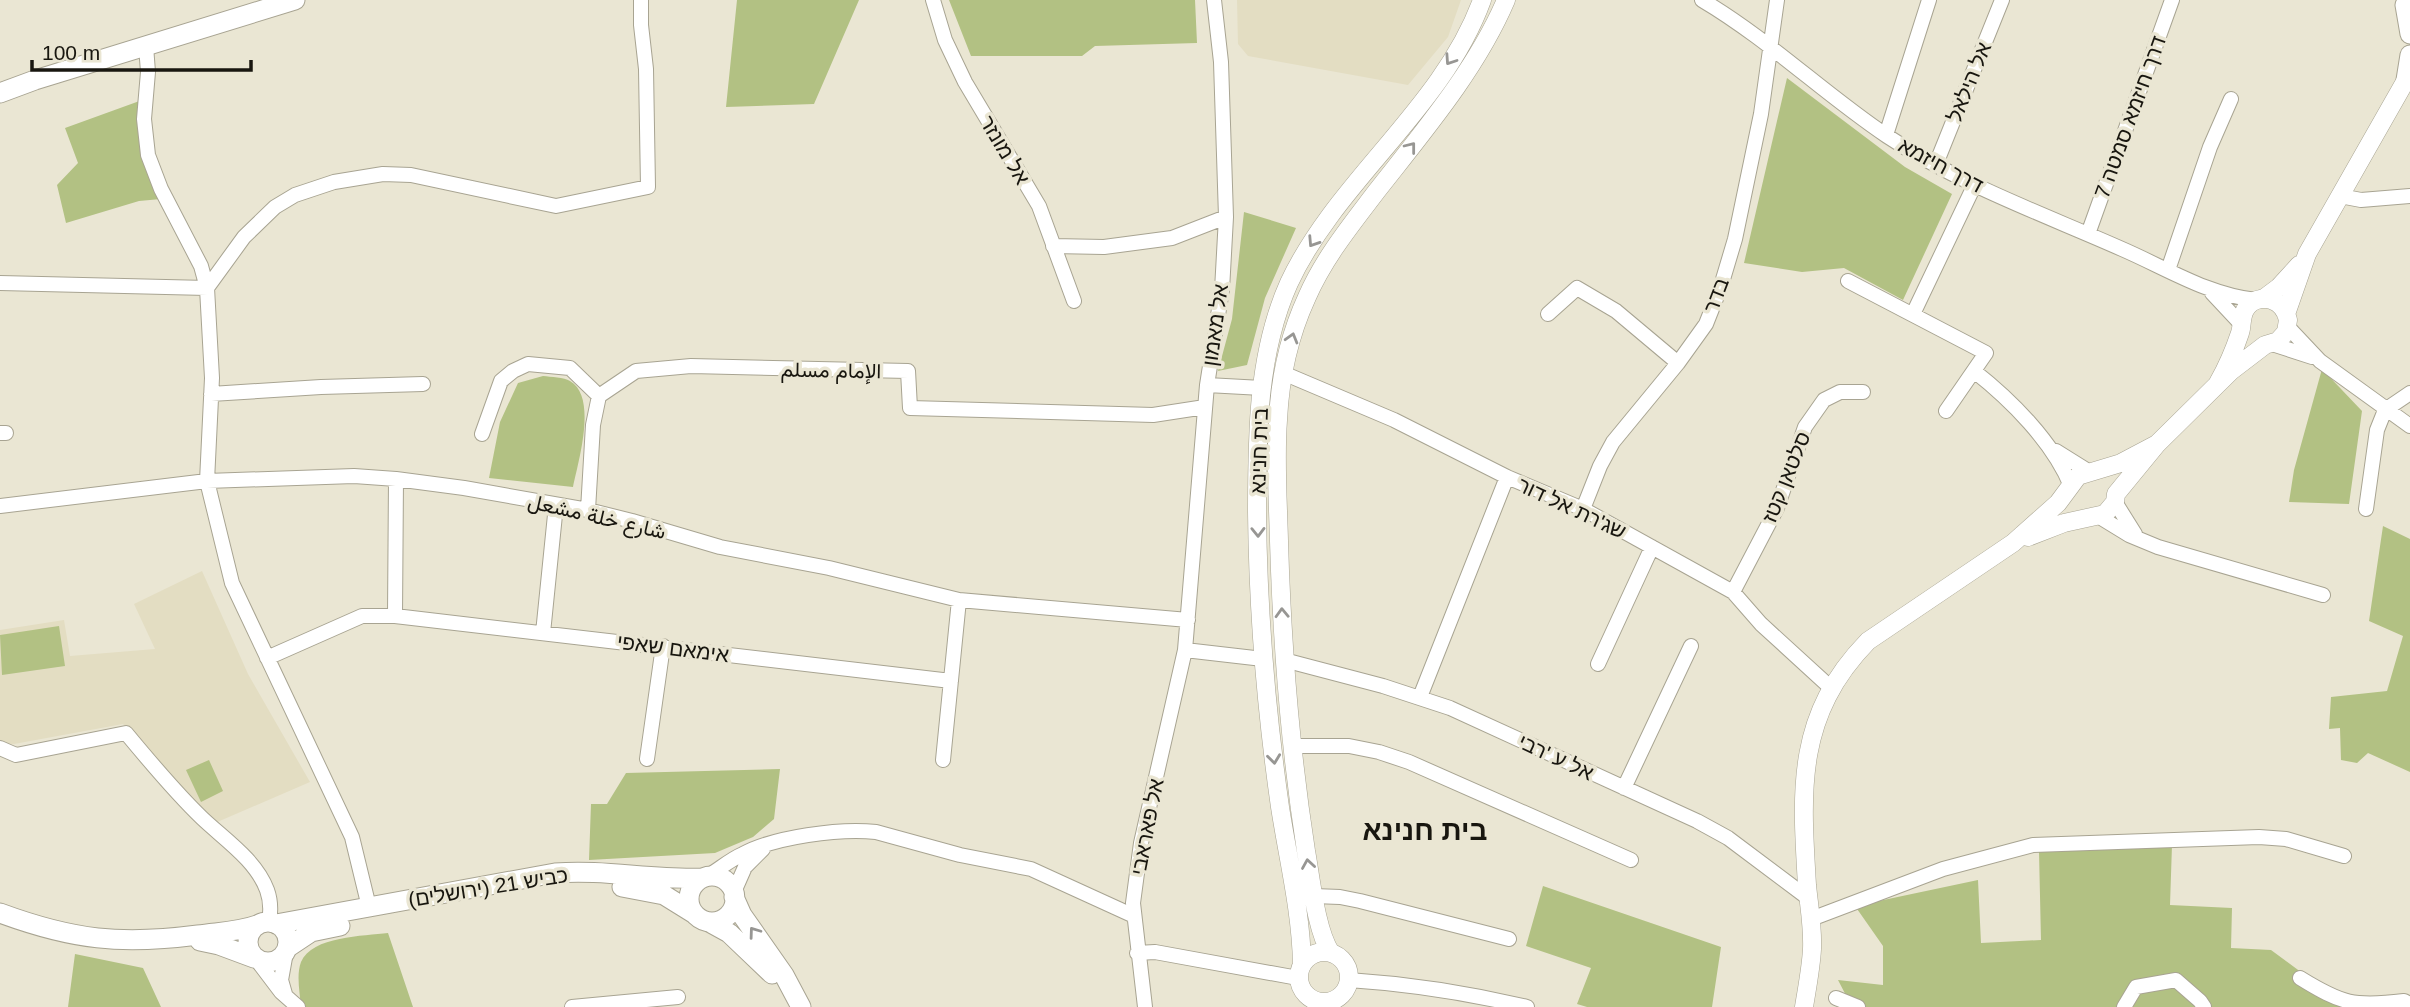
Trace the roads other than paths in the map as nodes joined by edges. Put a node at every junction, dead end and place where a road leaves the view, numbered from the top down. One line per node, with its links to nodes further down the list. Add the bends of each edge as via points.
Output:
1 (295, 0): 14 (main road)
2 (641, 0): 32 (street, via 648,187 556,206 411,175 383,174 334,182 275,207 244,237)
3 (933, 0): 27 (street, אל מונזר, via 965,82 1039,206)
4 (1214, 0): 25 (street, אל מאמון, via 1221,62)
5 (1482, 0): 48 (street, בית חנינא, one-way to 48, via 1464,39 1434,84 1309,246 1275,324)
6 (1506, 0): 44 (street, בית חנינא, one-way to 6, via 1307,295 1337,244 1475,59)
7 (1702, 0): 15 (street, דרך חיזמא)
8 (1777, 0): 15 (street, בדר)
9 (1929, 0): 20 (street)
10 (2002, 0): 21 (street, אל הילאל)
11 (2172, 0): 26 (street, דרך חיזמא סמטה 7)
12 (2406, 5): 13 (main road)
13 (2410, 34)
14 (146, 46): 18 (main road); 32 (street, via 148,155)
15 (1771, 47): 20 (street, דרך חיזמא); 42 (street, בדר, via 1735,239 1706,324)
16 (2410, 55): 17 (main road)
17 (2409, 82): 23 (street)
18 (0, 93)
19 (2231, 99): 29 (street)
20 (1886, 135): 21 (street, דרך חיזמא)
21 (1936, 164): 22 (street, דרך חיזמא)
22 (1975, 184): 26 (street, דרך חיזמא); 37 (street)
23 (2340, 196): 24 (street, via 2361,200); 28 (street)
24 (2410, 196)
25 (1226, 216): 27 (street, via 1171,238 1104,247); 47 (street, אל מאמון, via 1222,290)
26 (2088, 234): 29 (street, דרך חיזמא)
27 (1053, 246): 35 (street, אל מונזר)
28 (2307, 254): 34 (street, via 2279,287); 38 (street)
29 (2168, 270): 33 (street, דרך חיזמא)
30 (1848, 281): 37 (street)
31 (0, 284): 32 (street)
32 (207, 288): 51 (street)
33 (2205, 288): 34 (street, דרך חיזמא); 39 (street, דרך חיזמא)
34 (2260, 300): 38 (street, via 2277,303); 39 (street, via 2245,310)
35 (1074, 301)
36 (1548, 314): 42 (street, via 1577,288 1616,311)
37 (1913, 314): 43 (street, via 1986,352)
38 (2287, 320): 40 (street, via 2282,337); 41 (street)
39 (2241, 326): 40 (street, via 2248,339); 45 (street)
40 (2269, 344): 41 (street); 45 (street)
41 (2320, 361): 54 (street)
42 (1678, 363): 68 (street, בדר, via 1613,442)
43 (1974, 371): 55 (street); 59 (street)
44 (1283, 373): 61 (street, שג'רת אל דור, via 1394,420); 86 (street, בית חנינא, one-way to 44, via 1278,433)
45 (2218, 383): 58 (street)
46 (423, 384): 51 (street)
47 (1207, 385): 48 (street); 53 (street, אל מאמון)
48 (1262, 388): 85 (street, בית חנינא, one-way to 85, via 1257,518)
49 (1863, 392): 75 (street, סלטאן קטז, via 1840,392 1824,400 1805,427 1777,508)
50 (2410, 393): 54 (street)
51 (211, 394): 63 (street)
52 (599, 396): 53 (street, الإمام مسلم, via 636,370 691,366 908,372 911,408 1153,415); 57 (street, via 570,368 528,364 501,381); 70 (street)
53 (1205, 407): 79 (street, אל מאמון)
54 (2385, 410): 56 (street); 69 (street, via 2377,430)
55 (1946, 411)
56 (2410, 426)
57 (482, 435)
58 (2157, 444): 60 (street); 65 (street)
59 (2049, 446): 60 (street); 64 (street)
60 (2094, 471): 64 (street, via 2078,476); 65 (street, via 2111,480)
61 (1507, 477): 68 (street, שג'רת אל דור); 90 (street)
62 (396, 479): 63 (street, شارع خلة مشعل); 66 (street, شارع خلة مشعل); 78 (street)
63 (207, 481): 67 (street, شارع خلة مشعل); 84 (street, via 232,583)
64 (2071, 487): 71 (street, via 2072,504 2082,515); 73 (street)
65 (2115, 498): 71 (street, via 2105,514); 72 (street, via 2129,527)
66 (556, 505): 70 (street, شارع خلة مشعل); 80 (street)
67 (0, 506)
68 (1583, 509): 74 (street, שג'רת אל דור)
69 (2366, 509)
70 (588, 510): 77 (street, شارع خلة مشعل, via 720,547)
71 (2094, 517): 72 (street); 73 (street, via 2064,523)
72 (2144, 542): 76 (street)
73 (2014, 543): 89 (street, via 1868,641)
74 (1652, 547): 75 (street, שג'רת אל דור); 87 (street)
75 (1733, 592): 89 (street, שג'רת אל דור)
76 (2323, 595)
77 (959, 600): 79 (street, شارع خلة مشعل); 88 (street)
78 (395, 616): 80 (street, אימאם שאפי); 84 (street, אימאם שאפי, via 362,616)
79 (1188, 620): 83 (street, אל מאמון)
80 (543, 633): 81 (street, אימאם שאפי)
81 (663, 646): 88 (street, אימאם שאפי); 93 (street)
82 (1691, 646): 95 (street)
83 (1185, 650): 85 (street); 105 (street, אל פאראבי, via 1141,843)
84 (267, 657): 103 (street, via 352,837)
85 (1263, 659): 116 (street, בית חנינא, one-way to 116)
86 (1284, 660): 90 (street, אל ע 'רבי); 91 (street, בית חנינא)
87 (1598, 664)
88 (951, 681): 94 (street)
89 (1830, 688): 102 (street, via 1806,761)
90 (1420, 697): 95 (street, אל ע 'רבי)
91 (1292, 746): 98 (street, via 1349,746 1409,762); 101 (street, בית חנינא, one-way to 91)
92 (0, 748): 108 (street, via 16,755 127,733 191,807 250,863 267,888 271,907)
93 (647, 760)
94 (943, 760)
95 (1625, 788): 102 (street, אל ע 'רבי, via 1728,838)
96 (780, 842): 99 (street, via 745,852); 100 (street, via 751,859); 105 (street, via 837,831 876,832 1031,869)
97 (2344, 856): 107 (street, via 2286,839 2259,837 2033,845 1944,869)
98 (1631, 860)
99 (704, 878): 100 (main road, via 723,878); 103 (main road, כביש 21 (ירושלים), via 555,873); 106 (main road, via 691,887 689,895)
100 (734, 894): 106 (main road, via 735,903 723,919); 123 (main road, כביש 21 (ירושלים), one-way to 100, via 784,975 742,915)
101 (1314, 896): 110 (street, via 1360,901); 113 (street, בית חנינא, via 1324,943)
102 (1808, 898): 107 (street)
103 (369, 907): 108 (main road, כביש 21 (ירושלים))
104 (0, 913): 109 (main road, כביש 21 (ירושלים), via 104,940)
105 (1134, 916): 112 (street, אל פאראבי)
106 (701, 917): 111 (main road, כביש 21 (ירושלים), via 655,892 564,885 319,929); 123 (main road, כביש 21 (ירושלים), via 752,953)
107 (1811, 919): 126 (street)
108 (267, 924): 109 (main road, כביש 21 (ירושלים)); 111 (main road, via 281,926 287,934); 114 (main road, via 249,934 248,950)
109 (167, 939): 114 (main road, כביש 21 (ירושלים), via 210,942)
110 (1509, 939)
111 (287, 950): 114 (main road, via 272,963); 121 (street, via 281,980 284,992)
112 (1138, 953): 116 (street, via 1155,952); 124 (street, אל פאראבי)
113 (1331, 953): 116 (street, via 1315,953); 117 (street, via 1345,963)
114 (255, 958): 121 (street)
115 (2300, 978): 120 (street, via 2353,1004)
116 (1305, 986): 117 (street, via 1320,1002)
117 (1346, 993): 125 (street, via 1413,985)
118 (678, 997): 122 (street)
119 (1836, 998): 127 (street)
120 (2410, 1004)
121 (296, 1005)
122 (572, 1007)
123 (799, 1007)
124 (1145, 1007)
125 (1527, 1007)
126 (1804, 1007)
127 (1858, 1007)
128 (2123, 1007): 129 (street, via 2136,987 2176,980)
129 (2204, 1007)

